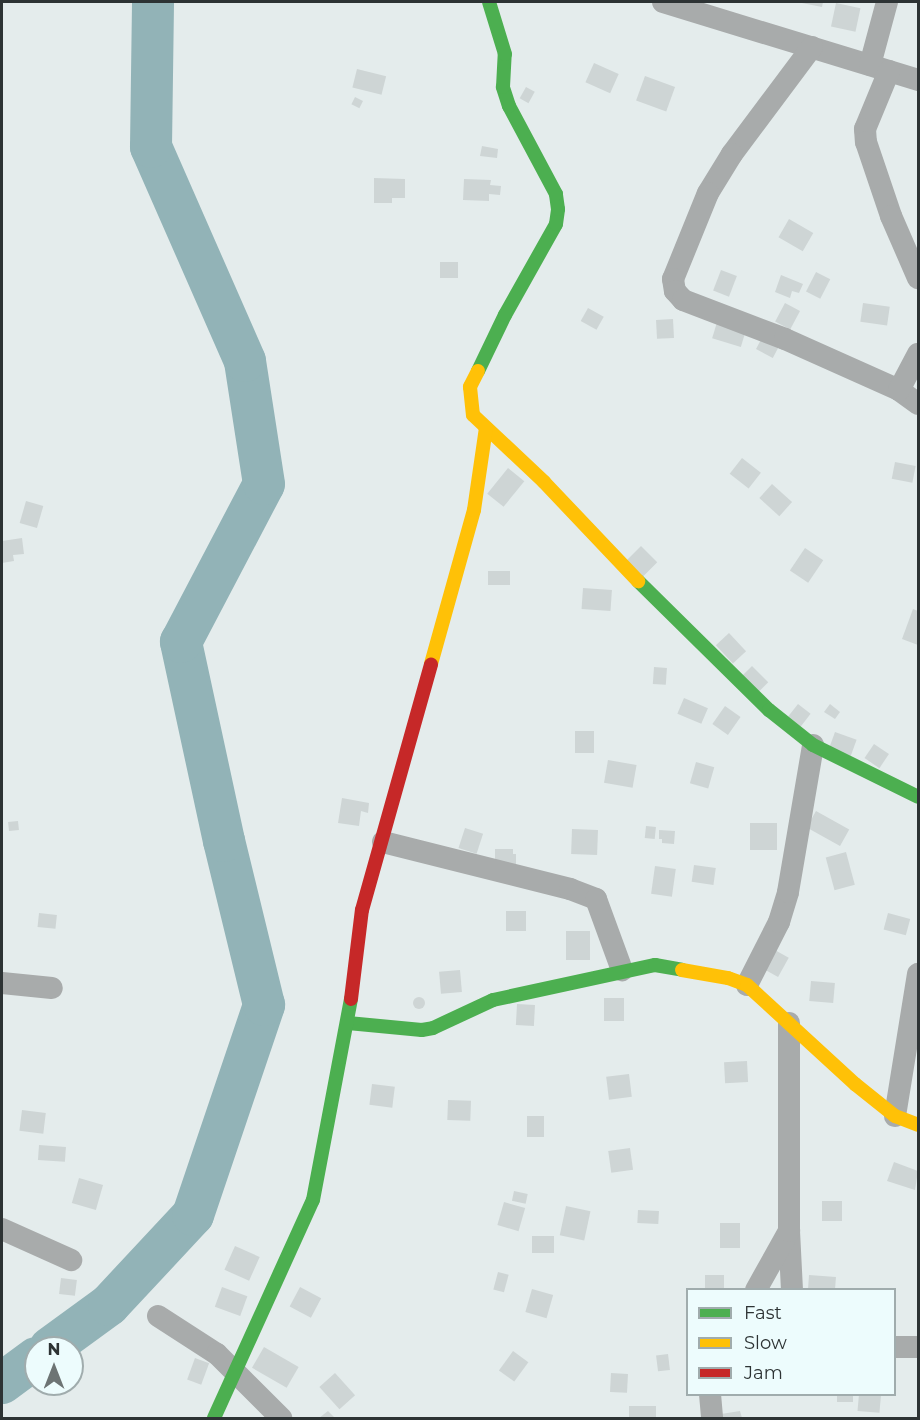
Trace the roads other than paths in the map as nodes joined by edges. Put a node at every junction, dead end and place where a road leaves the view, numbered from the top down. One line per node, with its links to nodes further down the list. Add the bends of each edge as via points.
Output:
1 (489, 2): 11 (street, via 505,54 503,87 509,106 556,194 558,209 556,224 470,387 473,415)
2 (663, 2): 4 (street)
3 (887, 2): 5 (street)
4 (812, 47): 5 (street); 9 (street, via 732,154 708,193 674,279 675,291 683,300 785,339)
5 (880, 68): 6 (street); 7 (street, via 865,129 866,142 891,216)
6 (918, 80)
7 (918, 278)
8 (918, 354): 9 (street)
9 (899, 390): 10 (street)
10 (918, 404)
11 (486, 428): 12 (street, via 760,702); 14 (street, via 474,510)
12 (813, 745): 13 (street); 18 (street, via 788,892 779,922)
13 (918, 797)
14 (383, 842): 15 (street, via 596,899); 20 (street, via 362,910)
15 (622, 970): 18 (street, via 655,965 729,978); 20 (street, via 493,1000 433,1028)
16 (918, 974): 22 (street)
17 (2, 983): 19 (street)
18 (747, 985): 21 (street)
19 (52, 988)
20 (348, 1023): 32 (street, via 313,1200)
21 (789, 1023): 22 (street); 25 (street)
22 (895, 1116): 23 (street)
23 (918, 1125)
24 (2, 1229): 26 (street)
25 (789, 1231): 27 (street); 28 (street)
26 (70, 1260)
27 (757, 1288)
28 (792, 1288)
29 (158, 1316): 32 (street, via 192,1335)
30 (896, 1347): 31 (street)
31 (918, 1347)
32 (234, 1369): 34 (street); 35 (street)
33 (710, 1396): 36 (street)
34 (214, 1419)
35 (281, 1419)
36 (712, 1419)

